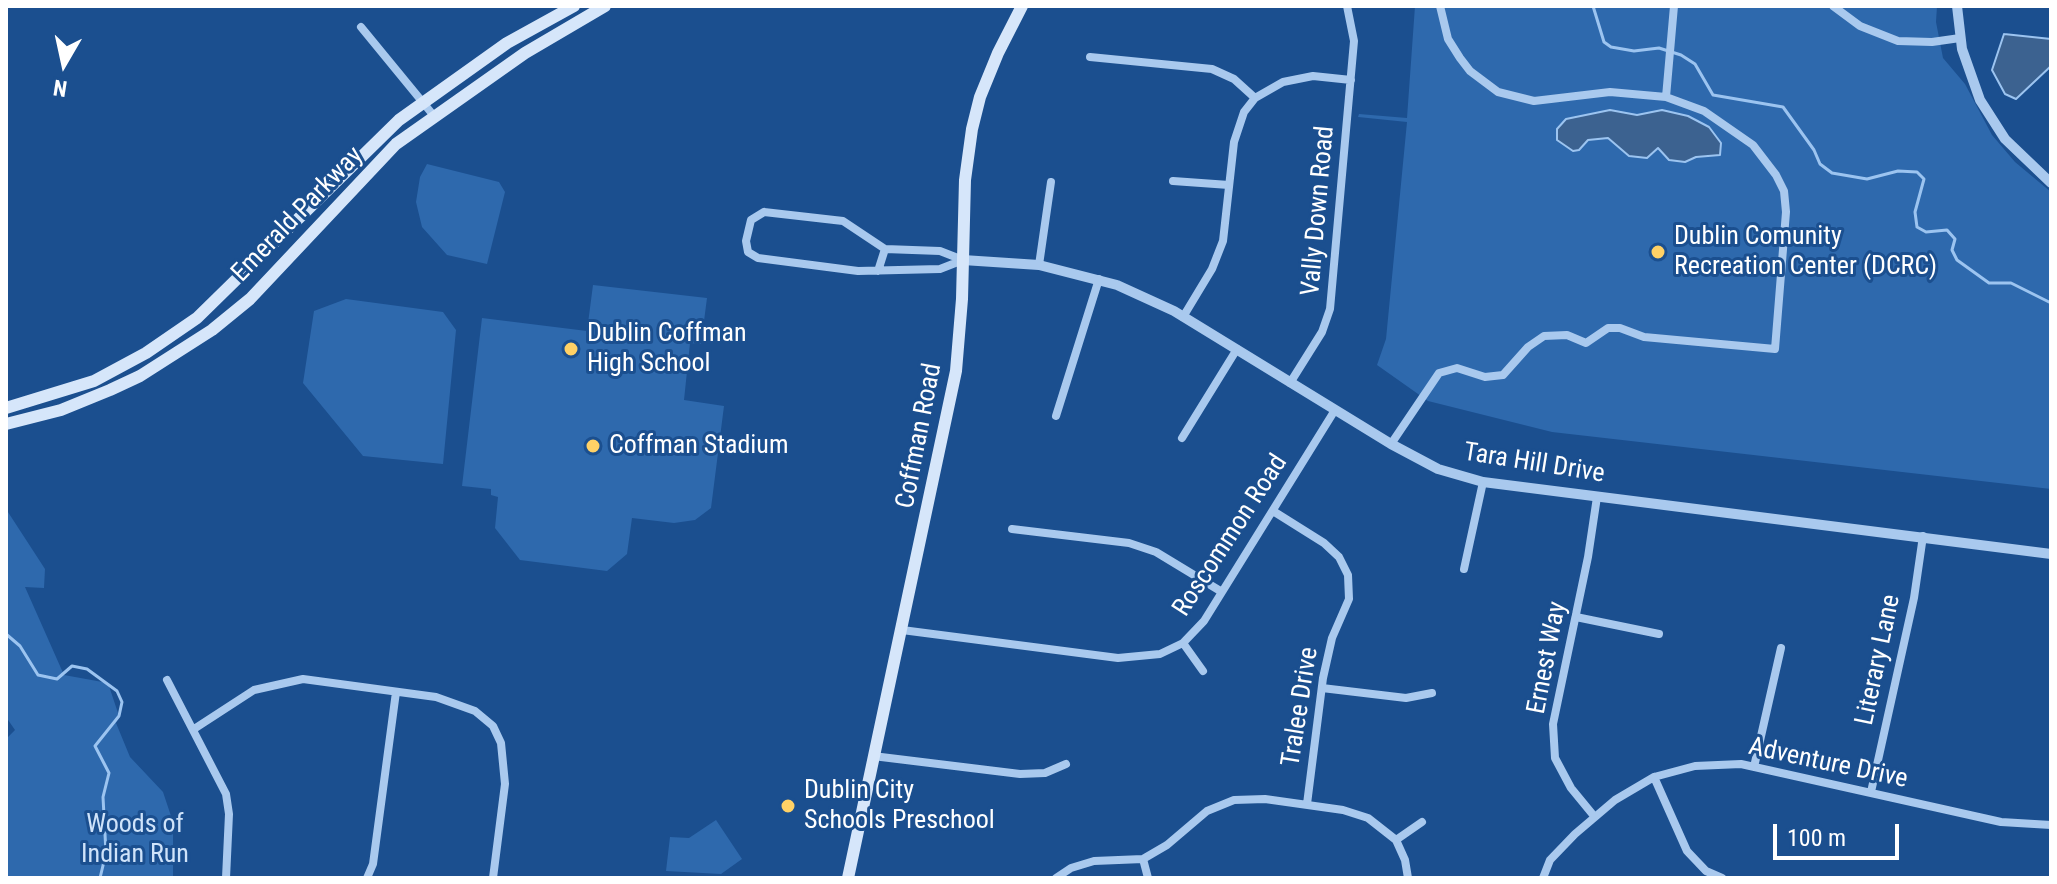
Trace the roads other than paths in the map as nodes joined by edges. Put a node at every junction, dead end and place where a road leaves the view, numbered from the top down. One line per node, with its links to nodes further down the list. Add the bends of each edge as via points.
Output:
1 (574, 6): 15 (main road, Emerald Parkway, via 507,43)
2 (605, 6): 16 (main road, Emerald Parkway)
3 (1022, 6): 22 (main road, Coffman Road, via 976,113 965,180)
4 (1347, 6): 12 (street, Vally Down Road, via 1354,25)
5 (1440, 6): 13 (street, via 1448,39 1460,58 1498,92 1534,101 1610,92)
6 (1674, 6): 13 (street)
7 (1833, 6): 10 (street, via 1879,36 1915,42)
8 (1957, 6): 10 (street)
9 (361, 27): 15 (street)
10 (1960, 38): 19 (street, via 1991,120)
11 (1090, 57): 14 (street, via 1212,69 1234,79)
12 (1351, 80): 14 (street, via 1296,78); 28 (street, Vally Down Road, via 1330,309)
13 (1666, 97): 34 (street, via 1704,111 1753,145 1784,191 1787,234 1775,349 1644,337 1620,328 1608,328 1586,343 1554,334 1535,341 1495,378 1457,368 1434,378)
14 (1255, 98): 20 (street, via 1237,128)
15 (422, 103): 16 (street); 29 (main road, Emerald Parkway, via 197,318 94,381)
16 (434, 116): 32 (main road, Emerald Parkway, via 396,144 250,299 212,330 110,390)
17 (1173, 181): 20 (street)
18 (1051, 182): 23 (street)
19 (2051, 183)
20 (1229, 185): 26 (street, via 1218,255)
21 (885, 249): 22 (street, via 940,251); 24 (street); 24 (street, via 836,220 764,212 749,223 746,248 754,257)
22 (963, 260): 23 (street, Tara Hill Drive); 24 (street, via 940,269); 44 (main road, Coffman Road, via 956,371)
23 (1039, 265): 25 (street, Tara Hill Drive)
24 (878, 271)
25 (1099, 279): 26 (street, Tara Hill Drive); 31 (street)
26 (1183, 317): 27 (street, Tara Hill Drive)
27 (1237, 349): 28 (street, Tara Hill Drive); 33 (street)
28 (1290, 383): 30 (street, Tara Hill Drive)
29 (6, 408)
30 (1335, 410): 34 (street, Tara Hill Drive); 37 (street, Roscommon Road)
31 (1056, 416)
32 (6, 424)
33 (1182, 438)
34 (1391, 444): 35 (street, Tara Hill Drive, via 1438,469)
35 (1483, 482): 36 (street, Tara Hill Drive); 41 (street)
36 (1597, 497): 39 (street, Tara Hill Drive); 43 (street, Ernest Way)
37 (1273, 511): 42 (street, Roscommon Road); 50 (street, Tralee Drive, via 1324,543 1348,575 1349,599 1332,638)
38 (1012, 529): 42 (street, via 1129,543 1167,558)
39 (1923, 536): 40 (street, Tara Hill Drive); 58 (street, Literary Lane)
40 (2051, 554)
41 (1464, 569)
42 (1222, 592): 46 (street, Roscommon Road)
43 (1576, 617): 45 (street); 60 (street, Ernest Way, via 1553,724 1555,758)
44 (902, 630): 46 (street, Roscommon Road, via 1118,658 1160,654); 54 (main road, Coffman Road)
45 (1659, 634)
46 (1183, 643): 48 (street)
47 (1781, 648): 56 (street)
48 (1203, 671)
49 (167, 680): 53 (street)
50 (1322, 688): 52 (street, via 1406,698); 59 (street, Tralee Drive)
51 (396, 692): 53 (street, via 303,679 254,690); 66 (street); 67 (street, via 436,697 475,711 493,726 501,743 505,784)
52 (1432, 693)
53 (194, 729): 65 (street, via 226,794)
54 (873, 756): 55 (street, via 1020,774 1045,773); 68 (main road, Coffman Road)
55 (1066, 764)
56 (1754, 767): 57 (street, Adventure Drive, via 1695,766); 58 (street, Adventure Drive)
57 (1654, 777): 60 (street, Adventure Drive); 73 (street, via 1687,851 1706,871)
58 (1871, 792): 62 (street, Adventure Drive, via 2001,822)
59 (1307, 804): 63 (street, via 1356,813); 64 (street, via 1234,800 1207,811)
60 (1594, 816): 72 (street, Adventure Drive, via 1550,860)
61 (1422, 822): 63 (street)
62 (2051, 825)
63 (1396, 840): 71 (street)
64 (1143, 859): 69 (street, via 1094,861); 70 (street)
65 (226, 878)
66 (367, 878)
67 (493, 878)
68 (848, 878)
69 (1056, 878)
70 (1148, 878)
71 (1408, 878)
72 (1543, 878)
73 (1722, 878)

